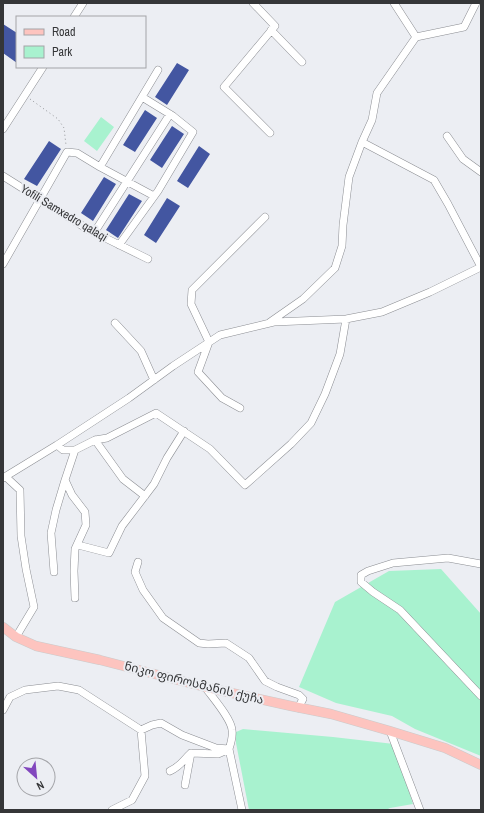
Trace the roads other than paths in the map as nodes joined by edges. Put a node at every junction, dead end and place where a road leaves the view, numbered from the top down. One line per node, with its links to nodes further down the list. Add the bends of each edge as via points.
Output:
1 (83, 3): 5 (street)
2 (253, 3): 6 (street, via 275,26)
3 (394, 3): 7 (street)
4 (476, 3): 7 (street, via 464,27)
5 (75, 16)
6 (271, 30): 8 (street); 14 (street, via 224,87)
7 (416, 37): 16 (street, via 377,93 372,120)
8 (302, 62)
9 (42, 68): 13 (street)
10 (158, 70): 11 (street)
11 (142, 97): 12 (street); 17 (street)
12 (170, 114): 20 (street); 21 (street, via 193,132)
13 (3, 129)
14 (270, 133)
15 (447, 136): 18 (street, via 463,159)
16 (362, 142): 28 (street, via 434,180); 31 (street, via 349,177 342,225 342,246 335,268 303,299)
17 (100, 167): 20 (street); 22 (street, Yofili Samxedro qalaqi, via 77,153 69,152)
18 (481, 172)
19 (3, 176): 22 (street, Yofili Samxedro qalaqi)
20 (127, 182): 21 (street); 24 (street)
21 (154, 196): 25 (street)
22 (40, 200): 24 (street, Yofili Samxedro qalaqi); 27 (street, Yofili Samxedro qalaqi)
23 (265, 217): 32 (street, via 192,290 191,304)
24 (94, 233): 25 (street, Yofili Samxedro qalaqi)
25 (119, 245): 26 (street, Yofili Samxedro qalaqi)
26 (148, 259)
27 (3, 264)
28 (481, 267): 29 (street, via 382,312)
29 (346, 319): 31 (street); 35 (street, via 340,354 311,423 245,485 210,449)
30 (115, 323): 33 (street, via 141,351)
31 (268, 323): 32 (street, via 220,335)
32 (209, 342): 33 (street); 34 (street, via 198,372 222,398)
33 (154, 380): 37 (street)
34 (240, 408)
35 (184, 432): 36 (street, via 156,413 107,438); 41 (street)
36 (95, 440): 38 (street); 41 (street, via 123,479)
37 (57, 445): 38 (street, via 64,450); 39 (street)
38 (75, 450): 40 (street)
39 (4, 478): 48 (street, via 20,490 21,536 34,607)
40 (65, 480): 42 (street, via 85,512 86,525); 45 (street, via 51,533)
41 (145, 496): 42 (street, via 122,526 109,553)
42 (78, 545): 46 (street, via 74,571)
43 (138, 562): 51 (street, via 134,572 163,618 199,643 226,643 249,658 265,680 303,699)
44 (481, 564): 50 (street, via 448,558 393,563 361,575 361,582 400,610)
45 (54, 572)
46 (75, 598)
47 (3, 626): 48 (main road, ნიკო ფიროსმანის ქუჩა)
48 (16, 637): 49 (main road, ნიკო ფიროსმანის ქუჩა, via 36,646)
49 (205, 687): 51 (main road, ნიკო ფიროსმანის ქუჩა); 55 (street, via 229,720 232,729)
50 (481, 696)
51 (298, 708): 54 (main road, ნიკო ფიროსმანის ქუჩა, via 331,714)
52 (3, 710): 53 (street, via 10,697 25,690 58,686 78,690)
53 (141, 730): 55 (street, via 161,723 182,735 216,748); 60 (street, via 145,776 132,800)
54 (390, 731): 57 (main road, ნიკო ფიროსმანის ქუჩა, via 445,748); 62 (street)
55 (229, 749): 56 (street, via 218,754); 61 (street)
56 (191, 753): 58 (street, via 178,768); 59 (street)
57 (481, 765)
58 (170, 772)
59 (185, 785)
60 (112, 810)
61 (242, 810)
62 (420, 810)

